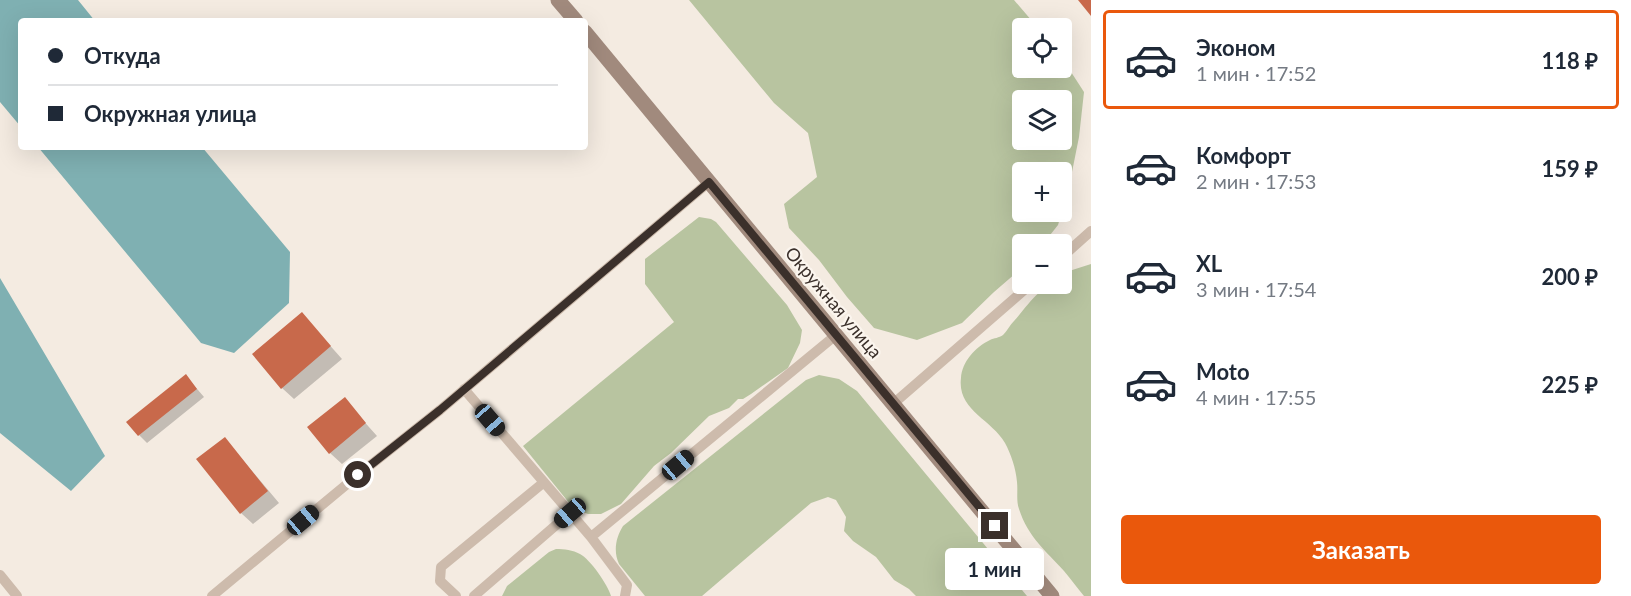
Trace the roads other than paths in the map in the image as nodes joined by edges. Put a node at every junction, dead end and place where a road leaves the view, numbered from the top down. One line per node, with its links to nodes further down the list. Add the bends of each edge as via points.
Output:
1 (558, 0): 2 (main road)
2 (573, 18)
3 (588, 36): 4 (main road, Окружная улица)
4 (709, 182): 8 (main road, Окружная улица); 9 (lane)
5 (1091, 231): 6 (lane)
6 (1072, 248)
7 (1020, 294): 10 (lane)
8 (836, 335): 10 (main road, Окружная улица); 13 (lane)
9 (464, 389): 11 (lane); 16 (lane)
10 (893, 404): 20 (main road, Окружная улица)
11 (543, 483): 12 (lane); 17 (lane, via 441,567 440,581)
12 (570, 513): 13 (lane); 18 (lane)
13 (591, 537): 19 (lane, via 627,585)
14 (0, 575): 15 (lane)
15 (17, 596)
16 (212, 596)
17 (456, 596)
18 (474, 596)
19 (625, 596)
20 (1052, 596)

